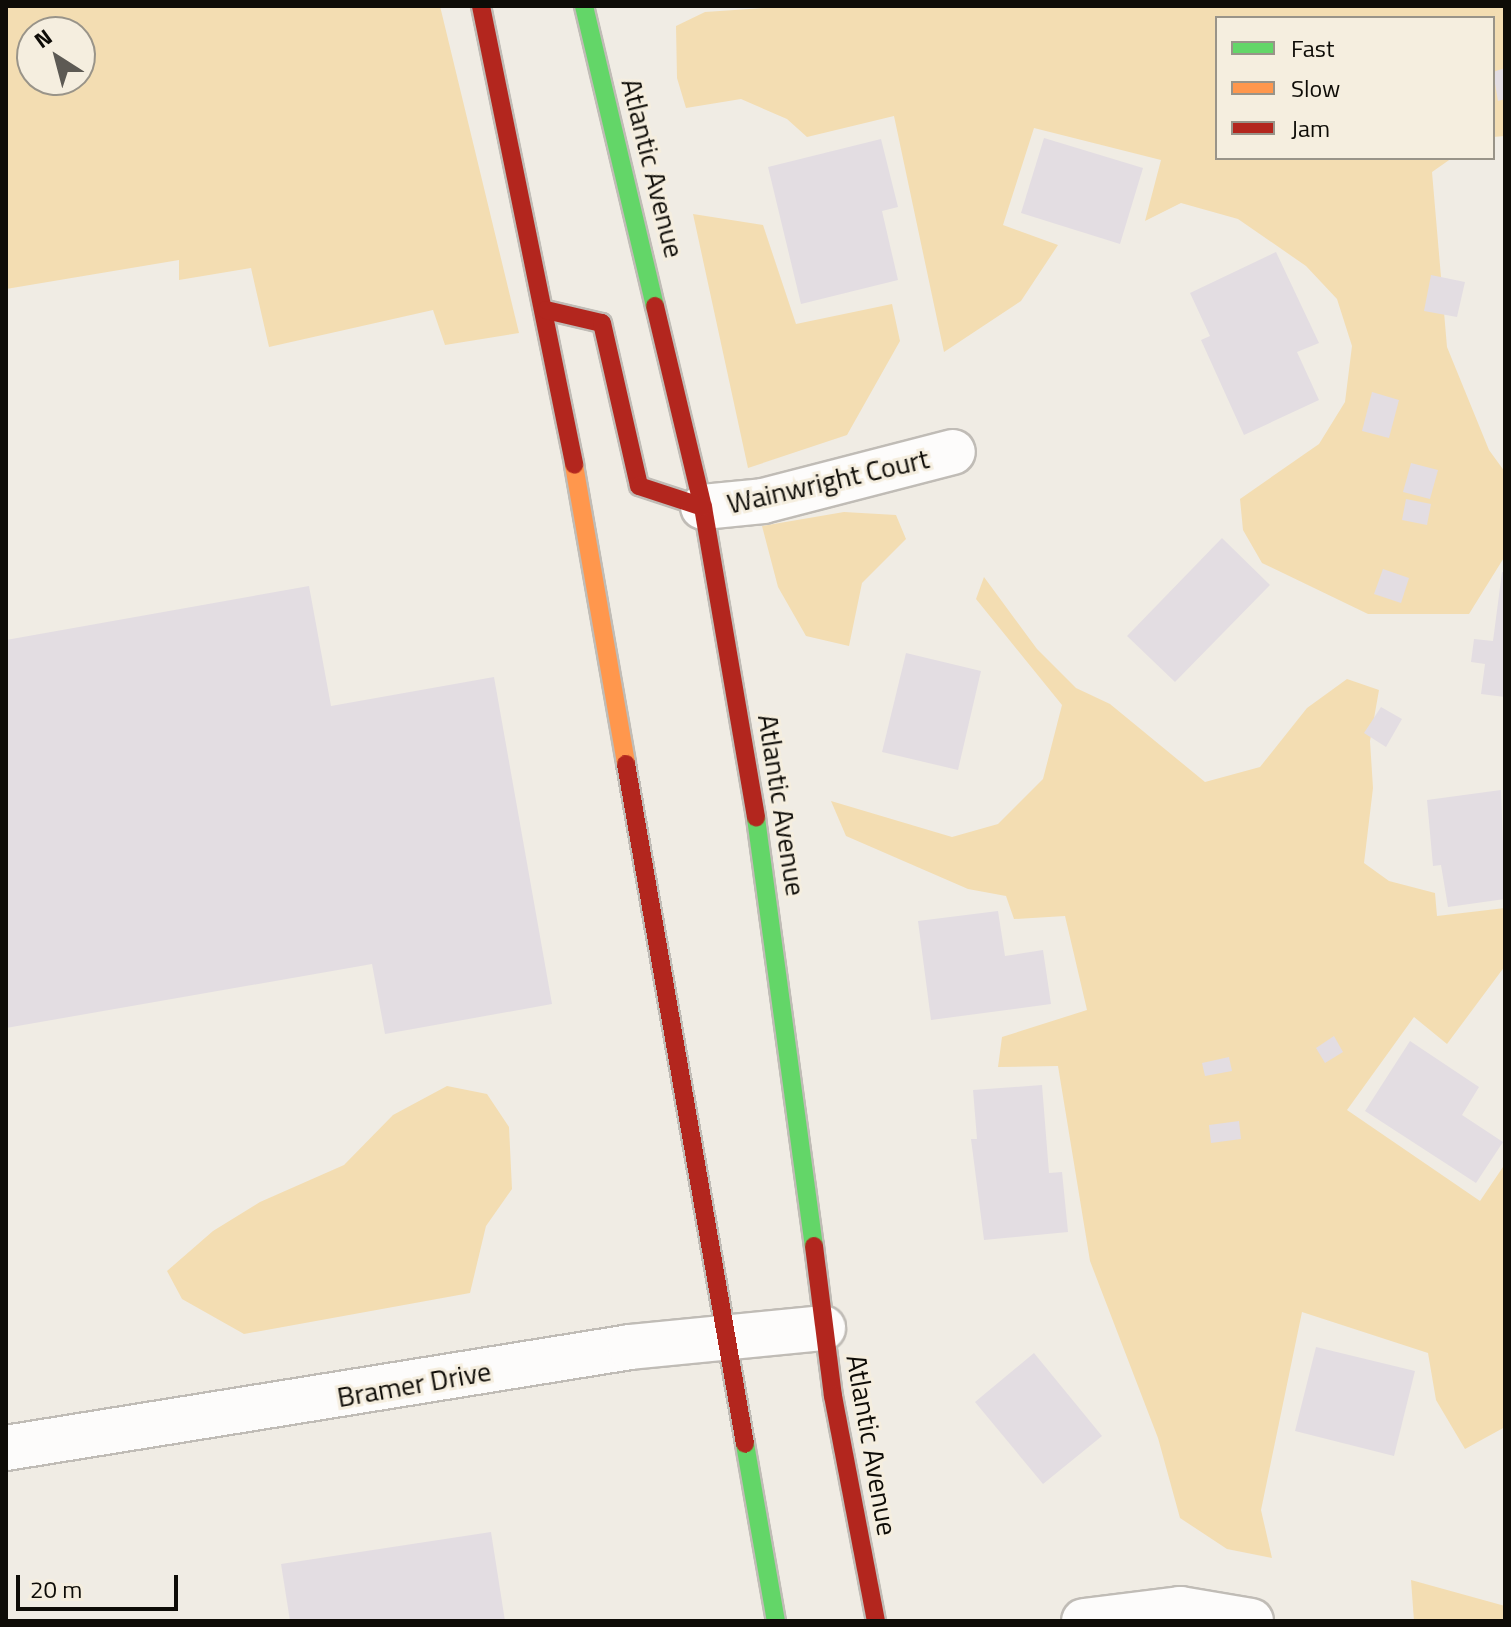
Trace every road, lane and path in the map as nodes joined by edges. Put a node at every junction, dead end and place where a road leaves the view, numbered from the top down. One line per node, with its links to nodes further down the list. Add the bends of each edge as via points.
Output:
1 (481, 6): 3 (main road)
2 (584, 6): 5 (main road, Atlantic Avenue)
3 (546, 310): 5 (main road, via 602,323 639,486); 7 (main road)
4 (953, 452): 5 (street, Wainwright Court, via 763,501)
5 (703, 507): 6 (main road, Atlantic Avenue, via 775,936)
6 (823, 1328): 7 (street, Bramer Drive); 10 (main road, Atlantic Avenue)
7 (729, 1335): 8 (street, Bramer Drive); 9 (main road)
8 (6, 1448)
9 (776, 1621)
10 (876, 1621)
11 (1084, 1621): 12 (street, via 1180,1609)
12 (1251, 1621)

